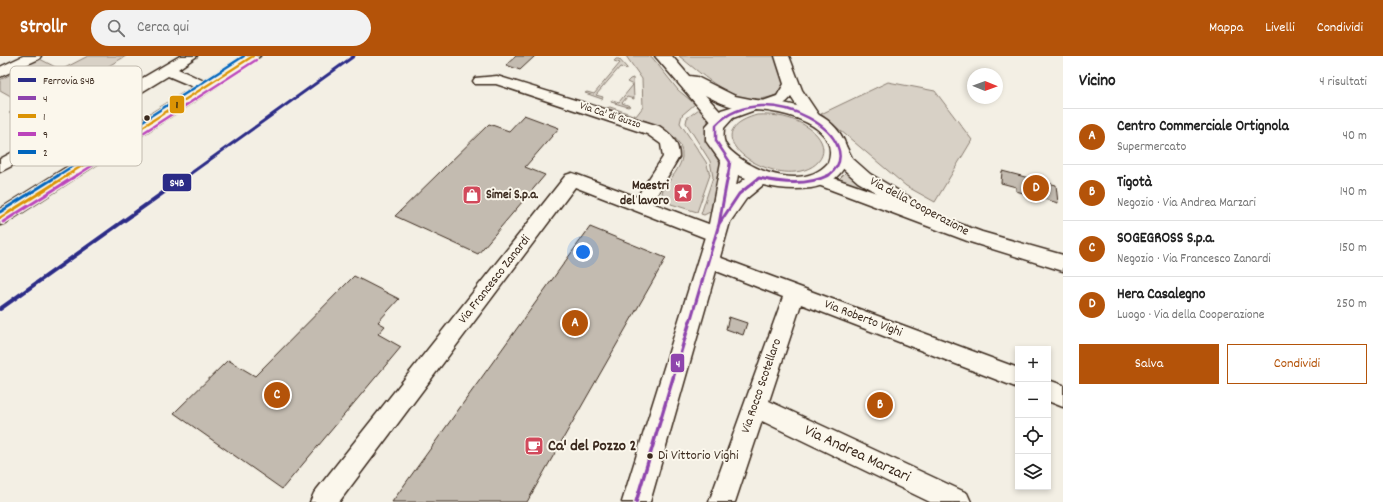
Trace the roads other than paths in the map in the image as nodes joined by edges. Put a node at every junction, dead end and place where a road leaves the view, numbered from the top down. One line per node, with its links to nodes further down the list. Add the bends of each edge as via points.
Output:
1 (34, 56): 6 (street)
2 (190, 56): 8 (street)
3 (253, 56): 14 (street)
4 (663, 56): 9 (main road)
5 (782, 56): 13 (street)
6 (14, 66)
7 (10, 68): 10 (street)
8 (167, 70): 12 (street); 14 (street)
9 (679, 71): 15 (main road, via 708,91 727,100); 16 (main road)
10 (0, 73)
11 (480, 81): 26 (street, Via Ca' di Guzzo, via 497,80 653,130 664,137 672,149 671,157)
12 (142, 85)
13 (790, 85): 15 (street, via 782,99); 17 (street, via 799,102)
14 (206, 87): 18 (street)
15 (760, 105): 16 (main road, via 728,113); 17 (main road, via 790,110)
16 (719, 120): 21 (main road, via 715,127 716,144)
17 (814, 120): 19 (main road)
18 (142, 128)
19 (834, 138): 25 (main road, via 838,146 838,161 828,174); 29 (street, Via della Cooperazione, via 846,161 864,178)
20 (10, 161): 22 (street)
21 (730, 162): 24 (main road); 28 (main road)
22 (0, 166)
23 (82, 166): 27 (street)
24 (759, 178): 25 (main road, via 791,183); 28 (main road, via 739,194)
25 (819, 179): 29 (street, Via della Cooperazione)
26 (642, 204): 28 (street, Via Francesco Zanardi); 37 (street, Via Francesco Zanardi, via 572,179)
27 (0, 218)
28 (717, 229): 30 (main road)
29 (977, 237): 31 (street, Via della Cooperazione)
30 (708, 260): 32 (street, Via Roberto Vighi); 38 (main road)
31 (1063, 263)
32 (795, 293): 33 (street, Via Roberto Vighi); 36 (street, Via Rocco Scotellaro)
33 (1015, 377)
34 (1051, 391): 35 (street)
35 (1063, 396)
36 (755, 406): 39 (street, Via Rocco Scotellaro); 40 (street, Via Andrea Marzari)
37 (323, 502)
38 (636, 502)
39 (722, 502)
40 (958, 502)

